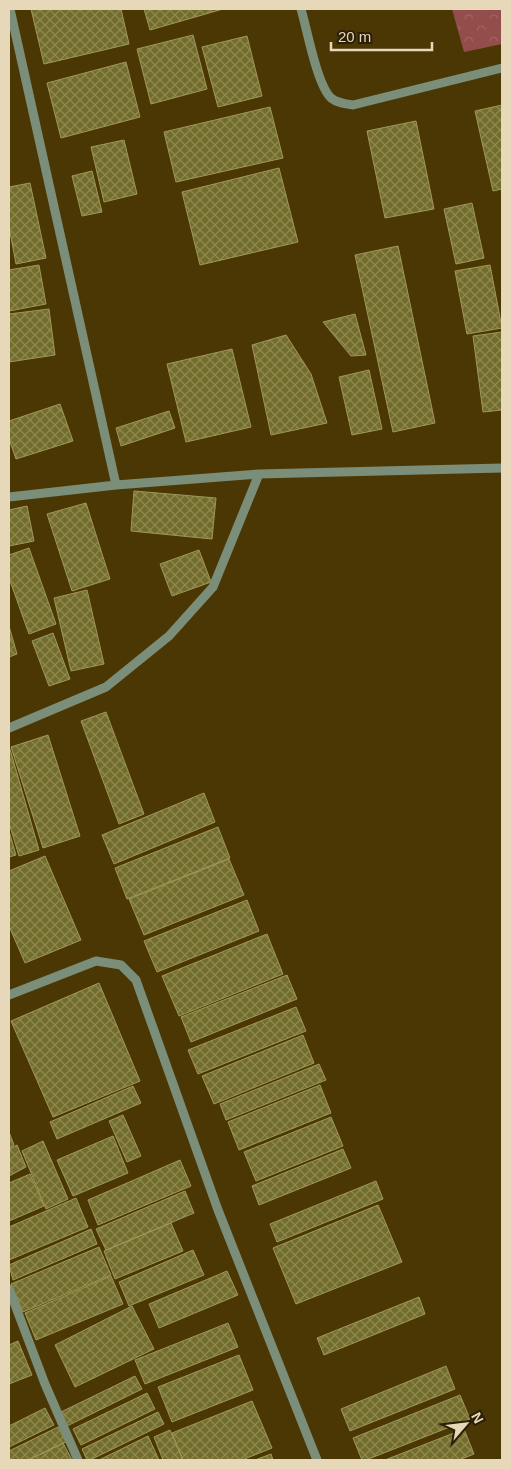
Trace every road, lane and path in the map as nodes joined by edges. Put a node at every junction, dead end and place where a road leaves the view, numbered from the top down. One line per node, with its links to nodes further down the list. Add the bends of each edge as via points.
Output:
1 (10, 9): 6 (street)
2 (301, 9): 3 (street, via 320,82 331,98 341,104 353,105)
3 (502, 68)
4 (502, 468): 5 (street)
5 (258, 474): 6 (street); 8 (street, via 213,587 169,636 106,687)
6 (116, 485): 7 (street)
7 (9, 497)
8 (9, 728)
9 (9, 995): 12 (street, via 96,961 122,965 136,980 218,1210)
10 (9, 1289): 11 (street)
11 (78, 1460)
12 (317, 1460)

